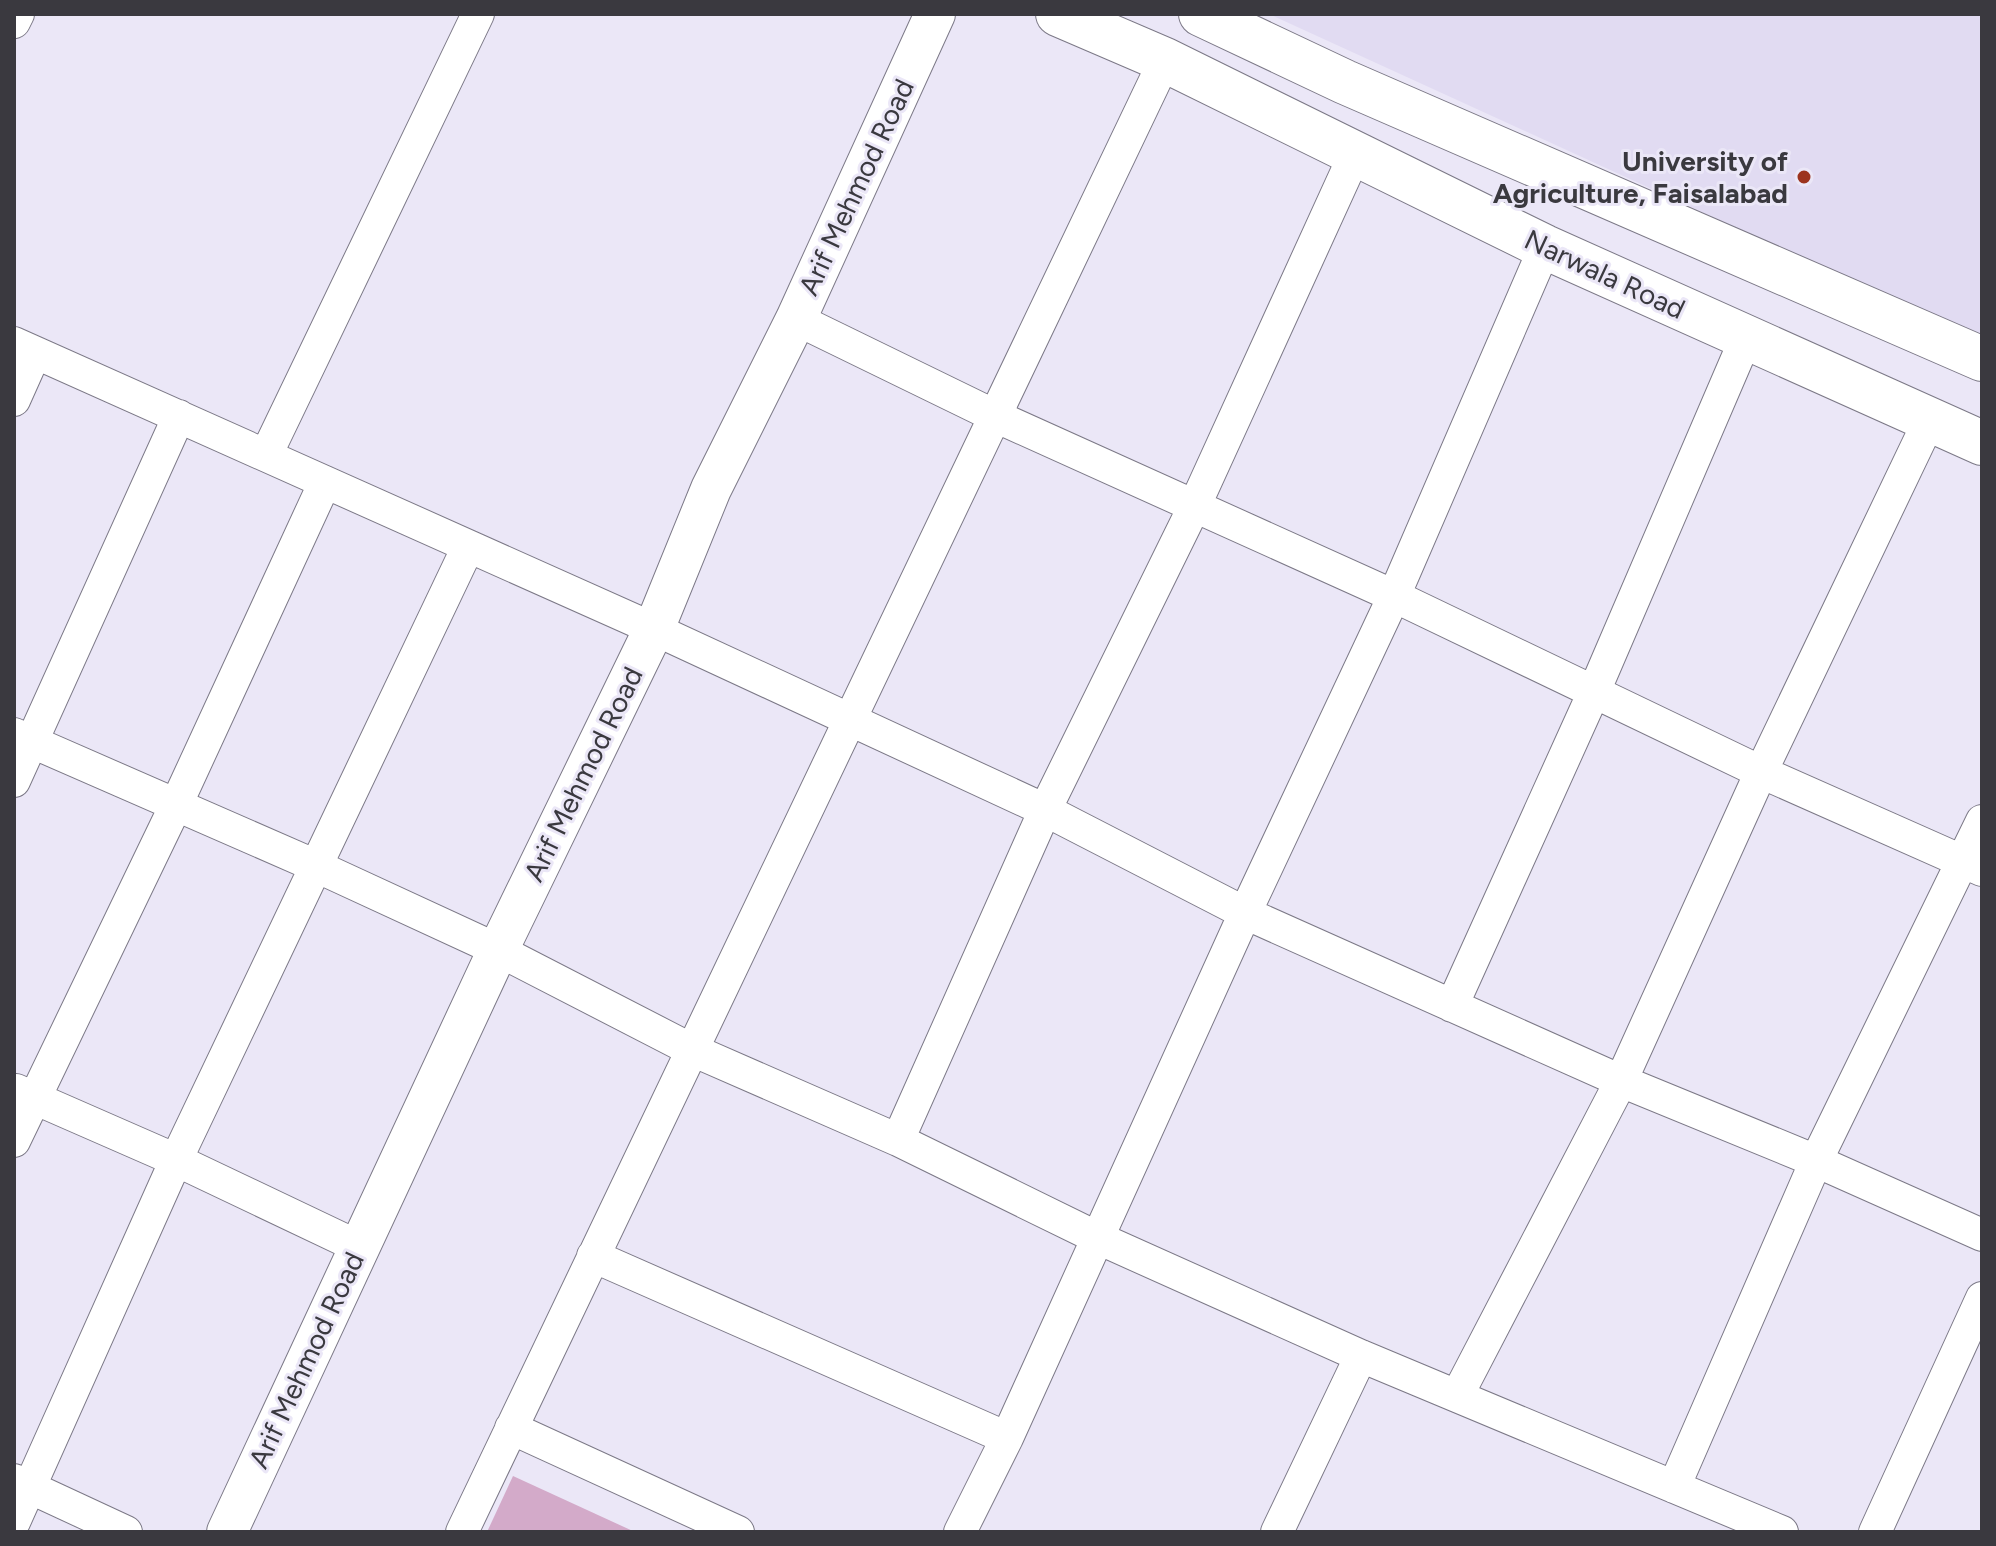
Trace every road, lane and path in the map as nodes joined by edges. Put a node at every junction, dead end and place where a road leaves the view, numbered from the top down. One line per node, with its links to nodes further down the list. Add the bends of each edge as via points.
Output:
1 (18, 14): 6 (street)
2 (478, 14): 19 (street)
3 (935, 14): 10 (street, Arif Mehmod Road)
4 (1058, 14): 7 (main road, Narwala Road)
5 (1201, 14): 13 (main road, via 1345,82)
6 (14, 22)
7 (1165, 60): 8 (main road, Narwala Road); 16 (street)
8 (1355, 154): 9 (main road, Narwala Road); 21 (street)
9 (1545, 247): 11 (main road, Narwala Road); 23 (street)
10 (796, 319): 16 (street); 24 (street, Arif Mehmod Road, via 711,489)
11 (1746, 338): 17 (main road, Narwala Road); 25 (street)
12 (24, 348): 14 (street); 15 (street)
13 (1982, 359)
14 (14, 400)
15 (179, 416): 19 (street); 27 (street)
16 (995, 416): 21 (street); 26 (street)
17 (1929, 421): 18 (main road, Narwala Road); 28 (street)
18 (1982, 443)
19 (266, 455): 20 (street)
20 (325, 482): 22 (street); 30 (street)
21 (1195, 505): 23 (street); 31 (street)
22 (468, 547): 24 (street); 33 (street)
23 (1394, 596): 25 (street); 35 (street)
24 (654, 629): 26 (street); 36 (street, Arif Mehmod Road)
25 (1593, 694): 28 (street); 37 (street)
26 (849, 720): 31 (street); 38 (street)
27 (23, 738): 29 (street); 30 (street)
28 (1761, 772): 34 (street); 39 (street)
29 (14, 781)
30 (176, 805): 33 (street); 40 (street)
31 (1045, 810): 35 (street); 41 (street)
32 (1982, 821): 34 (street)
33 (316, 866): 36 (street); 43 (street)
34 (1973, 866): 44 (street)
35 (1245, 913): 37 (street); 46 (street)
36 (498, 950): 38 (street); 47 (street, Arif Mehmod Road)
37 (1452, 1006): 39 (street)
38 (690, 1049): 41 (street); 48 (street)
39 (1621, 1081): 44 (street); 51 (street)
40 (24, 1094): 42 (street); 43 (street)
41 (898, 1140): 46 (street)
42 (14, 1141)
43 (176, 1160): 47 (street); 54 (street)
44 (1816, 1161): 45 (street); 55 (street)
45 (1982, 1235)
46 (1098, 1238): 50 (street); 53 (street)
47 (359, 1247): 60 (street, Arif Mehmod Road)
48 (593, 1256): 52 (street); 53 (street)
49 (1982, 1298): 66 (street)
50 (1361, 1356): 51 (street); 64 (street)
51 (1457, 1396): 55 (street)
52 (511, 1428): 58 (street); 61 (street)
53 (1007, 1438): 63 (street)
54 (22, 1484): 56 (street); 59 (street)
55 (1674, 1487): 57 (street)
56 (14, 1522)
57 (1738, 1523): 65 (street)
58 (698, 1524): 62 (street)
59 (126, 1532)
60 (227, 1532)
61 (462, 1532)
62 (738, 1532)
63 (960, 1532)
64 (1277, 1532)
65 (1782, 1532)
66 (1875, 1532)

